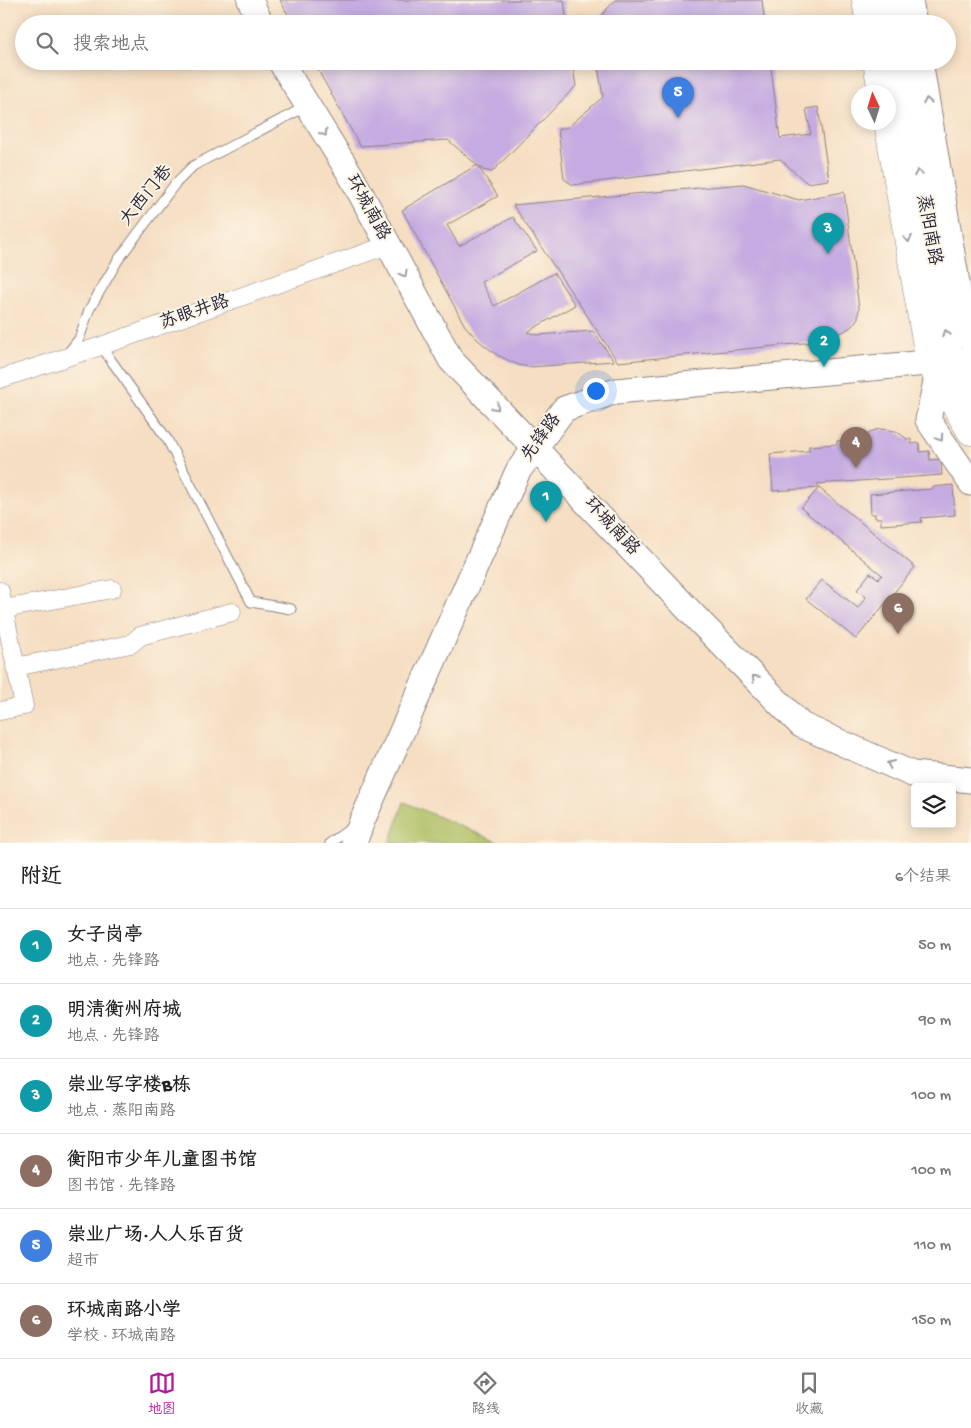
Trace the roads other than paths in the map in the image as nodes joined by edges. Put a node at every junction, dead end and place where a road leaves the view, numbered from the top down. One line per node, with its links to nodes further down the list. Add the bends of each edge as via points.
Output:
1 (250, 0): 5 (street)
2 (866, 0): 6 (main road)
3 (889, 0): 7 (main road)
4 (910, 0): 8 (street)
5 (257, 15)
6 (868, 15)
7 (892, 15)
8 (912, 15)
9 (286, 70): 14 (street, 环城南路)
10 (878, 70): 13 (main road)
11 (901, 70): 20 (main road, 蒸阳南路, one-way to 11)
12 (922, 70): 17 (street, one-way to 12, via 962,313)
13 (881, 85)
14 (308, 106): 16 (street, 环城南路, one-way to 16); 19 (lane, 大西门巷, via 193,166 175,184 118,260 89,310 79,339)
15 (890, 130): 20 (main road, 蒸阳南路, one-way to 20)
16 (388, 245): 18 (street, 苏眼井路); 23 (street, 环城南路, one-way to 23, via 451,360)
17 (971, 338)
18 (101, 346): 19 (street, 苏眼井路); 28 (lane, via 166,439 251,602)
19 (64, 358): 21 (street, 苏眼井路)
20 (956, 371): 22 (main road, 蒸阳南路); 23 (street, 先锋路, via 616,391 564,408); 24 (street, one-way to 24, via 928,420)
21 (0, 379)
22 (971, 431)
23 (539, 452): 33 (street, 环城南路, one-way to 23, via 912,774 801,724); 34 (street, 先锋路, via 518,471)
24 (971, 483)
25 (112, 589): 27 (street)
26 (0, 591): 27 (street)
27 (4, 609): 30 (street)
28 (291, 609)
29 (232, 612): 31 (street, via 140,636 131,644)
30 (6, 648): 31 (street)
31 (16, 667): 32 (street, via 24,706)
32 (0, 711)
33 (971, 780)
34 (363, 832): 35 (lane)
35 (330, 843)

